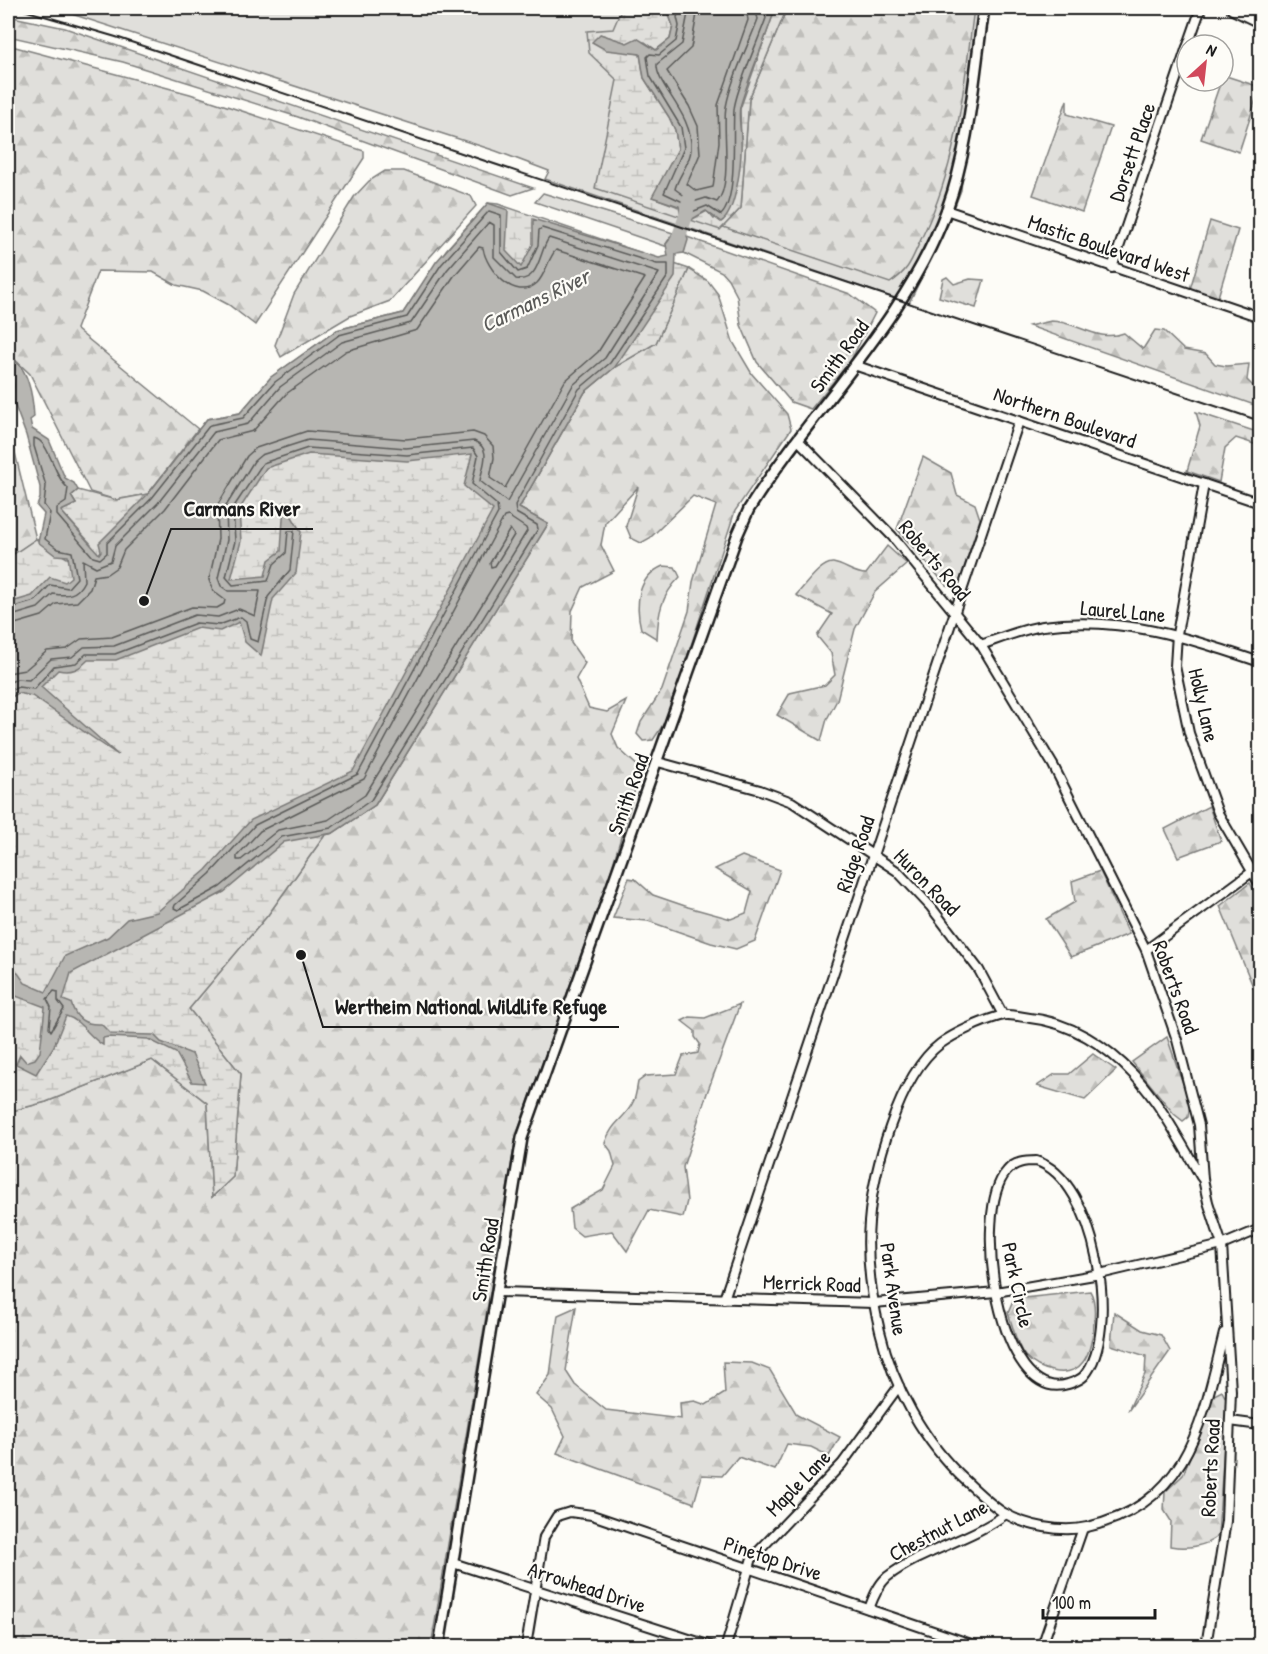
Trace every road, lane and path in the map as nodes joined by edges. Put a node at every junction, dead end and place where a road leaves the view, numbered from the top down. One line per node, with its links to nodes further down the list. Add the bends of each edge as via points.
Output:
1 (984, 8): 7 (street, Smith Road, via 964,140)
2 (1201, 8): 5 (street, Dorsett Place)
3 (1233, 8): 4 (main road)
4 (1260, 21)
5 (1192, 33)
6 (1175, 82): 8 (street, Dorsett Place)
7 (946, 210): 8 (street, Mastic Boulevard West); 10 (street, Smith Road, via 920,264)
8 (1112, 268): 9 (street, Mastic Boulevard West)
9 (1260, 317)
10 (857, 366): 11 (street, Northern Boulevard); 12 (street, Smith Road)
11 (1018, 421): 13 (street, Northern Boulevard); 15 (street, Ridge Road)
12 (799, 441): 15 (street, Roberts Road, via 892,536); 19 (street, Smith Road, via 761,489 737,536)
13 (1204, 484): 14 (street, Northern Boulevard); 16 (street, Holly Lane)
14 (1260, 503)
15 (955, 610): 17 (street, Roberts Road); 20 (street, Ridge Road)
16 (1177, 634): 17 (street, Laurel Lane, via 1136,627 1042,626); 18 (street, Laurel Lane); 21 (street, Holly Lane, via 1175,666 1189,733 1218,813)
17 (981, 645): 23 (street, Roberts Road, via 1053,765)
18 (1260, 662)
19 (658, 762): 20 (street, Huron Road, via 792,802); 29 (street, Smith Road, via 522,1138)
20 (873, 855): 24 (street, Huron Road, via 897,871 931,907 979,970); 31 (street, Ridge Road)
21 (1257, 869): 22 (street, Holly Lane); 23 (street)
22 (1260, 885)
23 (1146, 950): 25 (street, Roberts Road, via 1191,1090 1199,1125)
24 (1003, 1014): 25 (street, via 1068,1026 1106,1049 1135,1076); 32 (street, Park Avenue, via 940,1044 925,1060 897,1110 882,1153 869,1222 868,1267)
25 (1203, 1179): 27 (street, Roberts Road)
26 (1260, 1229): 27 (street, Merrick Road)
27 (1222, 1245): 28 (street, Merrick Road); 33 (street, Roberts Road)
28 (1100, 1274): 30 (street, Merrick Road); 30 (street, Park Circle, via 1099,1328 1093,1359 1080,1380 1062,1386 1046,1384 1025,1367 1011,1344); 30 (street, Park Circle, via 1092,1235 1063,1177 1049,1165 1020,1162 1008,1168 994,1194 989,1246)
29 (498, 1292): 31 (street, Merrick Road); 39 (street, Smith Road)
30 (996, 1292): 32 (street, Merrick Road)
31 (724, 1299): 32 (street, Merrick Road)
32 (874, 1303): 34 (street, Park Avenue)
33 (1225, 1328): 35 (street, Roberts Road); 38 (street, Park Avenue, via 1203,1409 1174,1476 1134,1511)
34 (899, 1386): 37 (street, Park Avenue, via 940,1455); 40 (street, Maple Lane, via 842,1464 758,1551)
35 (1230, 1421): 36 (street); 49 (street, Roberts Road, via 1226,1521)
36 (1260, 1425)
37 (1005, 1514): 38 (street, Park Avenue, via 1051,1528); 42 (street, Chestnut Lane, via 984,1530 886,1578)
38 (1083, 1528): 48 (street)
39 (453, 1563): 41 (street, Arrowhead Drive); 43 (street, Smith Road)
40 (748, 1569): 41 (street, Pinetop Drive, via 592,1515 570,1512 557,1516 544,1537); 42 (street, Pinetop Drive); 46 (street, Maple Lane)
41 (535, 1589): 44 (street); 45 (street, Arrowhead Drive)
42 (869, 1609): 47 (street, Pinetop Drive)
43 (439, 1647)
44 (526, 1647)
45 (711, 1647)
46 (726, 1647)
47 (977, 1647)
48 (1042, 1647)
49 (1206, 1647)

